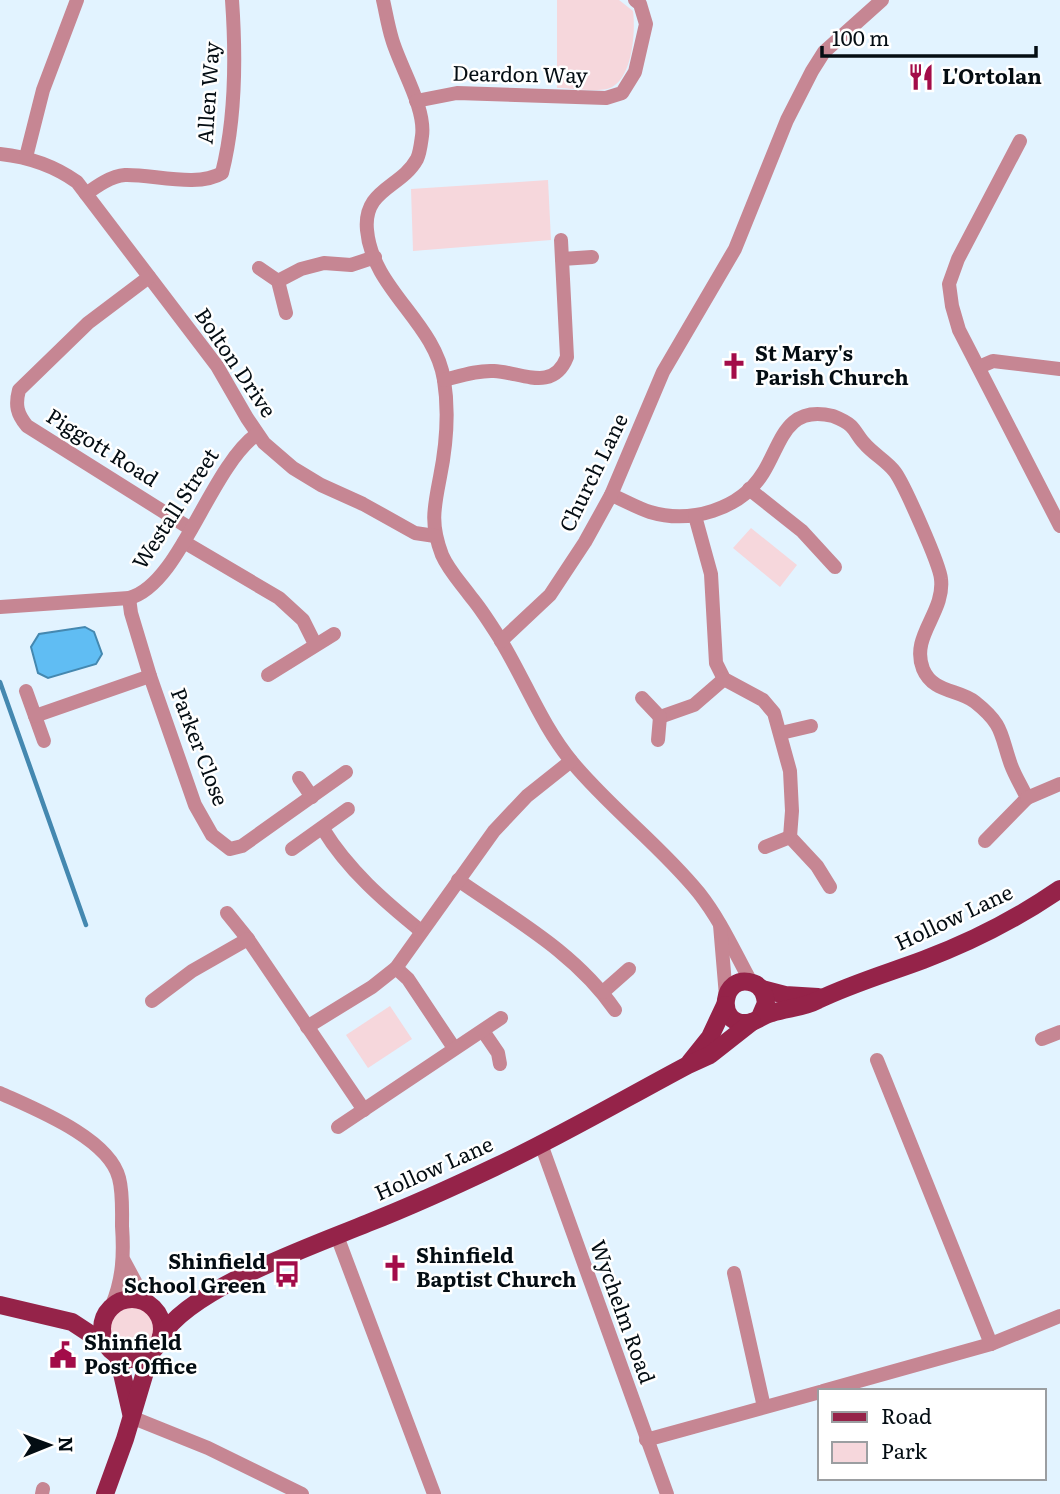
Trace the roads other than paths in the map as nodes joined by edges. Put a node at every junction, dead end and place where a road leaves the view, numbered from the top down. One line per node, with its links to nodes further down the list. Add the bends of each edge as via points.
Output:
1 (78, 0): 9 (street, via 43,90)
2 (232, 0): 10 (street, Allen Way, via 234,70 222,173 175,180 123,175)
3 (383, 0): 6 (street, via 392,39)
4 (635, 0): 6 (street, Deardon Way, via 646,24 635,72 622,93 606,98 457,93)
5 (881, 0): 26 (street, Church Lane, via 824,52 812,71 735,249 663,372)
6 (416, 101): 12 (street, via 423,132 416,159 373,199 368,214)
7 (1020, 141): 19 (street, via 949,284 959,330)
8 (0, 154): 9 (street, Bolton Drive)
9 (26, 157): 10 (street, Bolton Drive, via 67,175)
10 (86, 194): 16 (street, Bolton Drive)
11 (561, 240): 14 (street)
12 (374, 257): 17 (street, via 351,265 324,263); 21 (street, via 428,336)
13 (592, 257): 14 (street)
14 (562, 259): 21 (street, via 567,357 563,367 537,379 493,371)
15 (259, 268): 17 (street)
16 (149, 277): 22 (street, via 88,323 19,390); 24 (street, Bolton Drive, via 217,366)
17 (278, 281): 18 (street)
18 (286, 313)
19 (979, 367): 20 (street, via 993,361); 28 (street)
20 (1060, 369)
21 (444, 380): 30 (street, via 445,432 434,500)
22 (16, 403): 23 (street); 29 (street, Piggott Road, via 20,417 36,432)
23 (0, 404)
24 (257, 434): 29 (street, Westall Street, via 243,444 219,478); 30 (street, Bolton Drive, via 293,468 321,485 415,533)
25 (749, 489): 27 (street, via 723,507); 32 (street, via 802,531); 54 (street, via 763,473 783,432 807,417 835,417 850,425 896,473 942,579 941,599 919,645 924,672 933,684 971,699 988,712 1002,731)
26 (611, 495): 27 (street, via 649,512); 36 (street, Church Lane, via 550,595)
27 (695, 516): 40 (street, via 711,574 716,663)
28 (1060, 526)
29 (191, 528): 31 (street, Westall Street)
30 (435, 536): 36 (street, via 452,572)
31 (184, 542): 33 (street, Westall Street, via 152,586); 37 (street, via 279,598 303,620)
32 (835, 567)
33 (129, 598): 34 (street, Westall Street); 39 (street, Parker Close)
34 (0, 607)
35 (334, 635): 37 (street)
36 (501, 641): 49 (street)
37 (315, 645): 38 (street)
38 (268, 674)
39 (150, 676): 43 (street, Parker Close); 53 (street, Parker Close, via 195,805 220,844 230,849 242,846)
40 (724, 679): 44 (street, via 694,705); 46 (street, via 763,700)
41 (26, 691): 43 (street)
42 (642, 698): 44 (street)
43 (35, 716): 48 (street)
44 (660, 717): 47 (street)
45 (811, 726): 46 (street)
46 (781, 733): 57 (street, via 790,771)
47 (658, 740)
48 (44, 741)
49 (571, 761): 61 (street, via 509,814); 65 (street, via 687,880)
50 (346, 772): 53 (street, Parker Close)
51 (299, 778): 53 (street)
52 (1060, 784): 54 (street)
53 (312, 797)
54 (1027, 798): 58 (street)
55 (348, 809): 56 (street)
56 (323, 829): 60 (street); 66 (street, via 374,892)
57 (790, 837): 59 (street); 62 (street)
58 (985, 841)
59 (765, 847)
60 (292, 849)
61 (458, 880): 66 (street); 71 (street, via 568,956)
62 (830, 887)
63 (1060, 889): 72 (main road, Hollow Lane, via 992,930)
64 (227, 913): 67 (street)
65 (720, 924): 70 (street); 73 (street)
66 (421, 931): 68 (street)
67 (248, 939): 74 (street, via 192,971); 78 (street)
68 (397, 968): 78 (street); 82 (street)
69 (629, 969): 71 (street)
70 (756, 985): 72 (main road, Hollow Lane, via 785,995); 73 (main road, via 736,984); 77 (main road, via 766,1003)
71 (603, 992): 75 (street)
72 (825, 997): 77 (main road, Hollow Lane)
73 (725, 1000): 77 (main road, via 734,1020); 85 (main road, Hollow Lane, via 710,1038)
74 (152, 1001)
75 (615, 1010)
76 (501, 1018): 79 (street)
77 (756, 1020): 85 (main road, Hollow Lane)
78 (307, 1027): 87 (street)
79 (483, 1031): 82 (street); 84 (street)
80 (1060, 1032): 81 (street)
81 (1042, 1039)
82 (454, 1048): 87 (street)
83 (877, 1060): 101 (street)
84 (500, 1064)
85 (688, 1065): 89 (main road, Hollow Lane)
86 (0, 1093): 91 (street, via 61,1120 114,1165 120,1180)
87 (364, 1110): 88 (street)
88 (338, 1127)
89 (541, 1144): 90 (main road, Hollow Lane); 108 (street, Wychelm Road)
90 (337, 1236): 95 (main road, Hollow Lane); 111 (street)
91 (124, 1261): 93 (street); 96 (street)
92 (734, 1273): 106 (street)
93 (148, 1303): 95 (main road, Hollow Lane); 96 (main road, via 132,1298); 99 (main road, via 158,1314)
94 (0, 1304): 98 (main road)
95 (192, 1304): 99 (main road, Hollow Lane)
96 (109, 1309): 98 (main road, via 89,1320); 100 (main road, via 102,1322)
97 (1060, 1316): 101 (street)
98 (72, 1322): 100 (main road)
99 (161, 1337): 102 (main road)
100 (104, 1343): 103 (main road)
101 (990, 1344): 104 (street)
102 (151, 1352): 103 (main road, via 135,1359); 107 (main road)
103 (118, 1356): 107 (main road)
104 (829, 1389)
105 (818, 1392): 106 (street)
106 (764, 1407): 108 (street)
107 (131, 1417): 109 (main road); 110 (street)
108 (646, 1440): 112 (street, Wychelm Road)
109 (105, 1494)
110 (302, 1494)
111 (434, 1494)
112 (667, 1494)

